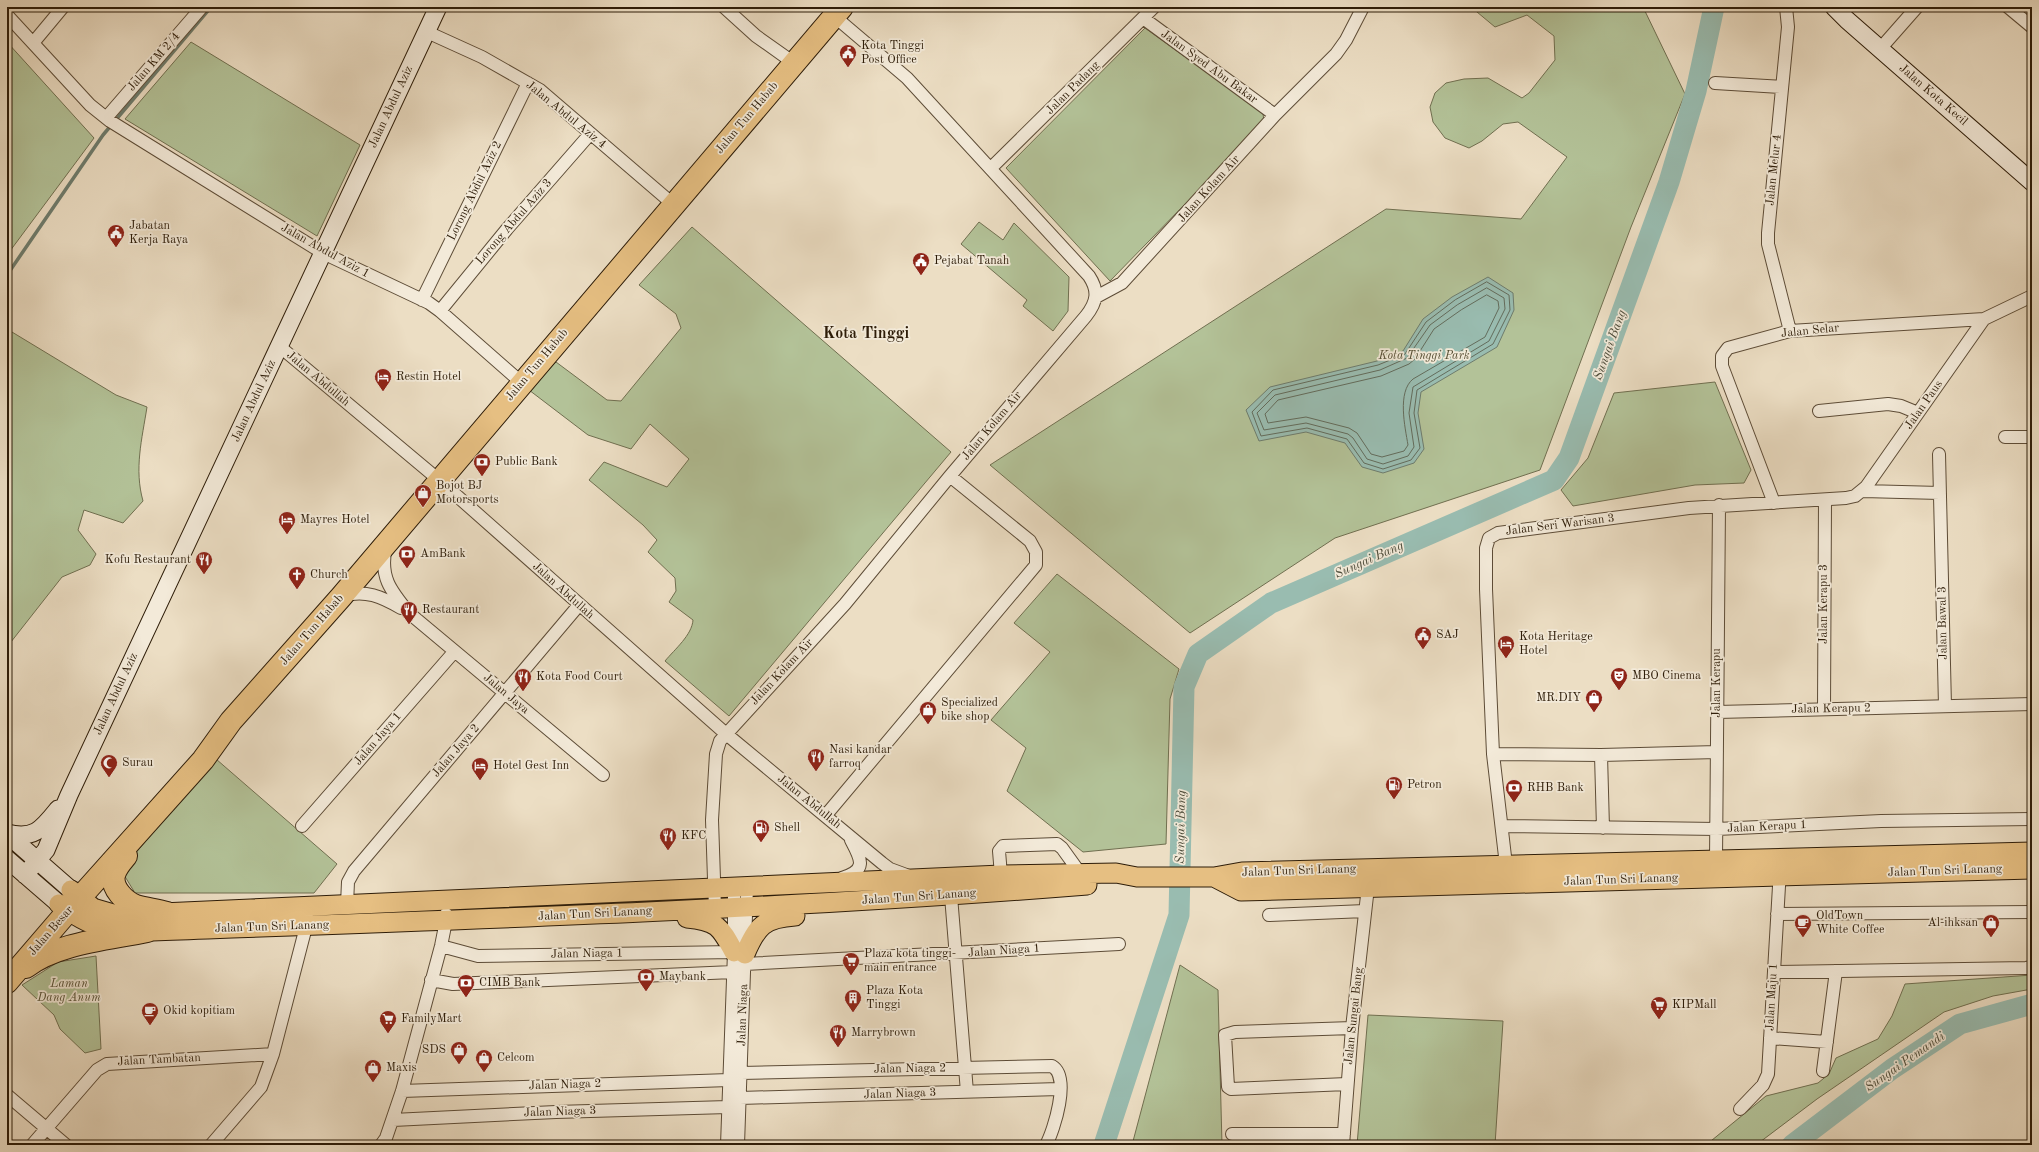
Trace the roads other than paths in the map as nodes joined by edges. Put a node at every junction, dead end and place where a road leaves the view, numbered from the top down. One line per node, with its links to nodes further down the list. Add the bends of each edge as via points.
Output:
1 (63, 7): 16 (street)
2 (202, 7): 23 (street, Jalan KM 2/4)
3 (438, 7): 15 (street, Jalan Abdul Aziz)
4 (724, 7): 18 (street, via 756,36)
5 (1154, 7): 13 (street, Jalan Padang)
6 (1363, 7): 22 (street, Jalan Kolam Air, via 1336,54)
7 (1786, 7): 21 (street, Jalan Melur 4, via 1788,27)
8 (1834, 7): 17 (street, Jalan Kota Kecil)
9 (1917, 7): 17 (street)
10 (2008, 7): 14 (street)
11 (838, 12): 18 (highway, Jalan Tun Habab); 25 (street, via 907,78)
12 (7, 15): 16 (street, Jalan Abdul Aziz 1)
13 (1142, 18): 22 (street, Jalan Syed Abu Bakar); 25 (street, Jalan Padang)
14 (2032, 27)
15 (427, 32): 19 (street, Jalan Abdul Aziz 4, via 482,57); 28 (street, Jalan Abdul Aziz)
16 (33, 43): 23 (street, Jalan Abdul Aziz 1, via 90,105)
17 (1880, 49): 26 (street, Jalan Kota Kecil)
18 (794, 63): 27 (highway, Jalan Tun Habab)
19 (528, 83): 24 (street, Jalan Abdul Aziz 4, via 540,90); 31 (street, Lorong Abdul Aziz 2)
20 (1716, 83): 21 (street)
21 (1782, 87): 34 (street, Jalan Melur 4, via 1768,244)
22 (1275, 116): 30 (street, Jalan Kolam Air, via 1122,283)
23 (112, 122): 28 (street, Jalan Abdul Aziz 1)
24 (590, 134): 27 (street, Jalan Abdul Aziz 4); 32 (street, Lorong Abdul Aziz 3)
25 (991, 168): 30 (street, via 1089,276 1094,284)
26 (2031, 179)
27 (674, 205): 36 (highway, Jalan Tun Habab)
28 (323, 253): 31 (street, Jalan Abdul Aziz 1); 35 (street, Jalan Abdul Aziz)
29 (2032, 296): 33 (street, Jalan Selar)
30 (1096, 297): 42 (street, Jalan Kolam Air, via 1086,316)
31 (422, 300): 32 (street, Jalan Abdul Aziz 1)
32 (440, 310): 36 (street, Jalan Abdul Aziz 1)
33 (1984, 319): 34 (street, Jalan Selar); 38 (street, Jalan Paus)
34 (1790, 331): 47 (street, Jalan Selar, via 1733,346 1724,352 1721,362)
35 (279, 346): 43 (street, Jalan Abdullah); 65 (street, Jalan Abdul Aziz)
36 (522, 383): 43 (highway, Jalan Tun Habab)
37 (1819, 411): 38 (street, via 1888,404)
38 (1918, 413): 44 (street, Jalan Paus)
39 (2005, 437): 40 (street)
40 (2032, 437)
41 (1939, 454): 45 (street, Jalan Bawal 3)
42 (950, 476): 60 (street, Jalan Kolam Air, via 845,604); 66 (street, via 1030,541 1036,552 1036,565)
43 (439, 480): 49 (highway, Jalan Tun Habab); 51 (street, Jalan Abdullah)
44 (1863, 491): 45 (street); 46 (street, Jalan Seri Warisan 3, via 1851,498)
45 (1940, 493): 56 (street, Jalan Bawal 3)
46 (1825, 500): 47 (street, Jalan Seri Warisan 3); 57 (street, Jalan Kerapu 3)
47 (1774, 503): 48 (street, Jalan Seri Warisan 3)
48 (1719, 506): 58 (street, Jalan Kerapu); 62 (street, Jalan Seri Warisan 3, via 1498,533 1489,538 1486,548 1486,589)
49 (388, 542): 50 (highway, Jalan Tun Habab); 52 (street, Jalan Jaya, via 384,571 392,593)
50 (341, 597): 52 (street, Jalan Jaya, via 353,593 377,595); 59 (highway, Jalan Tun Habab)
51 (579, 606): 54 (street, Jalan Jaya 2); 60 (street, Jalan Abdullah)
52 (409, 613): 53 (street, Jalan Jaya)
53 (454, 652): 54 (street, Jalan Jaya); 69 (street, Jalan Jaya 1)
54 (506, 694): 64 (street, Jalan Jaya); 96 (street, Jalan Jaya 2, via 354,871 348,882)
55 (2032, 704): 56 (street)
56 (1945, 706): 57 (street, Jalan Kerapu 2)
57 (1824, 709): 58 (street, Jalan Kerapu 2)
58 (1717, 712): 61 (street, Jalan Kerapu)
59 (231, 721): 68 (highway, Jalan Tun Habab, via 203,760); 95 (highway, Jalan Tun Habab, via 195,749)
60 (725, 733): 66 (street, Jalan Abdullah); 90 (street, Jalan Kolam Air, via 716,754 712,820)
61 (1718, 752): 63 (street); 72 (street, Jalan Kerapu)
62 (1493, 754): 63 (street); 70 (street, Jalan Seri Warisan 3)
63 (1601, 755): 71 (street)
64 (603, 775)
65 (69, 794): 73 (street, via 38,831 28,836); 78 (street, via 46,850)
66 (826, 815): 74 (street, Jalan Abdullah)
67 (2032, 819): 72 (street, Jalan Kerapu 1, via 1880,821)
68 (144, 826): 95 (highway, Jalan Tun Habab); 103 (highway, via 116,870 114,882 118,891 130,903)
69 (302, 826)
70 (1502, 826): 71 (street, Jalan Kerapu 1); 79 (street, Jalan Seri Warisan 3)
71 (1603, 828): 72 (street, Jalan Kerapu 1)
72 (1717, 829): 77 (street, Jalan Kerapu)
73 (7, 833): 78 (street)
74 (848, 834): 87 (street, Jalan Abdullah, via 890,869); 88 (street, Jalan Abdullah, via 860,858 859,869 853,874)
75 (2032, 852): 80 (main road, Jalan Tun Sri Lanang)
76 (7, 859): 83 (street)
77 (1716, 860): 79 (main road, Jalan Tun Sri Lanang); 80 (main road, Jalan Tun Sri Lanang)
78 (38, 861): 83 (street); 95 (street)
79 (1506, 865): 85 (main road, Jalan Tun Sri Lanang, via 1242,872)
80 (1780, 867): 81 (main road, Jalan Tun Sri Lanang); 91 (main road, Jalan Tun Sri Lanang); 104 (street, Jalan Maju 1)
81 (2032, 869)
82 (1080, 873): 84 (main road, Jalan Tun Sri Lanang); 84 (street, via 1062,848 1054,844 1003,846 998,851); 86 (main road, Jalan Tun Sri Lanang, via 1116,873)
83 (25, 875): 95 (street)
84 (1000, 875): 87 (main road, Jalan Tun Sri Lanang)
85 (1214, 877): 86 (main road, Jalan Tun Sri Lanang); 91 (main road, Jalan Tun Sri Lanang, via 1241,890)
86 (1137, 878): 92 (main road, Jalan Tun Sri Lanang, via 1116,883)
87 (922, 879): 88 (main road, Jalan Tun Sri Lanang)
88 (823, 882): 89 (main road, Jalan Tun Sri Lanang)
89 (741, 886): 90 (main road, Jalan Tun Sri Lanang); 98 (street, Jalan Niaga)
90 (715, 887): 93 (main road, Jalan Tun Sri Lanang); 99 (street, Jalan Kolam Air)
91 (1368, 887): 100 (street, Jalan Sungai Bang)
92 (951, 896): 94 (main road, Jalan Tun Sri Lanang); 111 (street)
93 (444, 899): 96 (main road, Jalan Tun Sri Lanang); 106 (street)
94 (875, 900): 98 (main road, Jalan Tun Sri Lanang); 112 (main road, via 858,911 787,916 769,920 758,929)
95 (69, 901): 103 (main road, Jalan Tun Sri Lanang, via 117,915); 108 (main road, Jalan Tun Sri Lanang, via 78,919 95,926); 117 (highway, Jalan Besar)
96 (347, 904): 97 (main road, Jalan Tun Sri Lanang)
97 (312, 906): 103 (main road, Jalan Tun Sri Lanang); 107 (street)
98 (741, 908): 99 (main road, Jalan Tun Sri Lanang); 112 (street, Jalan Niaga)
99 (715, 909): 101 (main road, Jalan Tun Sri Lanang)
100 (1365, 911): 105 (street); 119 (street, Jalan Sungai Bang)
101 (649, 912): 106 (main road, Jalan Tun Sri Lanang); 112 (main road, via 710,921 724,932)
102 (2032, 912): 104 (street)
103 (167, 913)
104 (1777, 914): 116 (street, Jalan Maju 1)
105 (1269, 915)
106 (446, 921): 107 (main road, Jalan Tun Sri Lanang); 110 (street)
107 (306, 926): 108 (main road, Jalan Tun Sri Lanang); 122 (street)
108 (147, 932): 117 (highway, via 62,949)
109 (1118, 944): 111 (street, Jalan Niaga 1)
110 (441, 946): 112 (street, Jalan Niaga 1, via 478,956); 118 (street)
111 (956, 954): 112 (street, Jalan Niaga 1); 123 (street)
112 (741, 957): 115 (street, Jalan Niaga); 125 (street, Jalan Niaga)
113 (2032, 967): 114 (street)
114 (1836, 971): 116 (street); 121 (street)
115 (733, 972): 118 (street, Jalan Niaga 1, via 453,984); 126 (street, Jalan Niaga)
116 (1774, 972): 120 (street, Jalan Maju 1)
117 (7, 975)
118 (431, 980): 129 (street)
119 (1352, 1028): 127 (street, Jalan Sungai Bang); 127 (street, via 1235,1032 1225,1036 1229,1088)
120 (1770, 1038): 121 (street); 134 (street, Jalan Maju 1, via 1765,1082)
121 (1826, 1042): 124 (street)
122 (274, 1054): 136 (street, Jalan Tambatan, via 107,1064 97,1070); 141 (street, via 261,1087)
123 (966, 1068): 125 (street, Jalan Niaga 2); 128 (street, Jalan Niaga 2, via 1052,1066 1058,1072); 130 (street)
124 (1823, 1071)
125 (741, 1074): 132 (street, Jalan Niaga)
126 (729, 1080): 129 (street, Jalan Niaga 2); 133 (street, Jalan Niaga)
127 (1347, 1084): 138 (street, Jalan Sungai Bang)
128 (1060, 1089): 130 (street, Jalan Niaga 3); 145 (street, Jalan Niaga 2, via 1060,1110)
129 (402, 1090): 135 (street)
130 (967, 1092): 132 (street, Jalan Niaga 3)
131 (7, 1095): 136 (street)
132 (740, 1098): 144 (street, Jalan Niaga)
133 (728, 1107): 135 (street, Jalan Niaga 3); 143 (street, Jalan Niaga)
134 (1740, 1109)
135 (393, 1120): 142 (street)
136 (47, 1128): 139 (street, Jalan Tambatan); 140 (street)
137 (1232, 1134): 138 (street)
138 (1344, 1140)
139 (32, 1145)
140 (66, 1145)
141 (211, 1145)
142 (381, 1145)
143 (727, 1145)
144 (738, 1145)
145 (1046, 1145)

